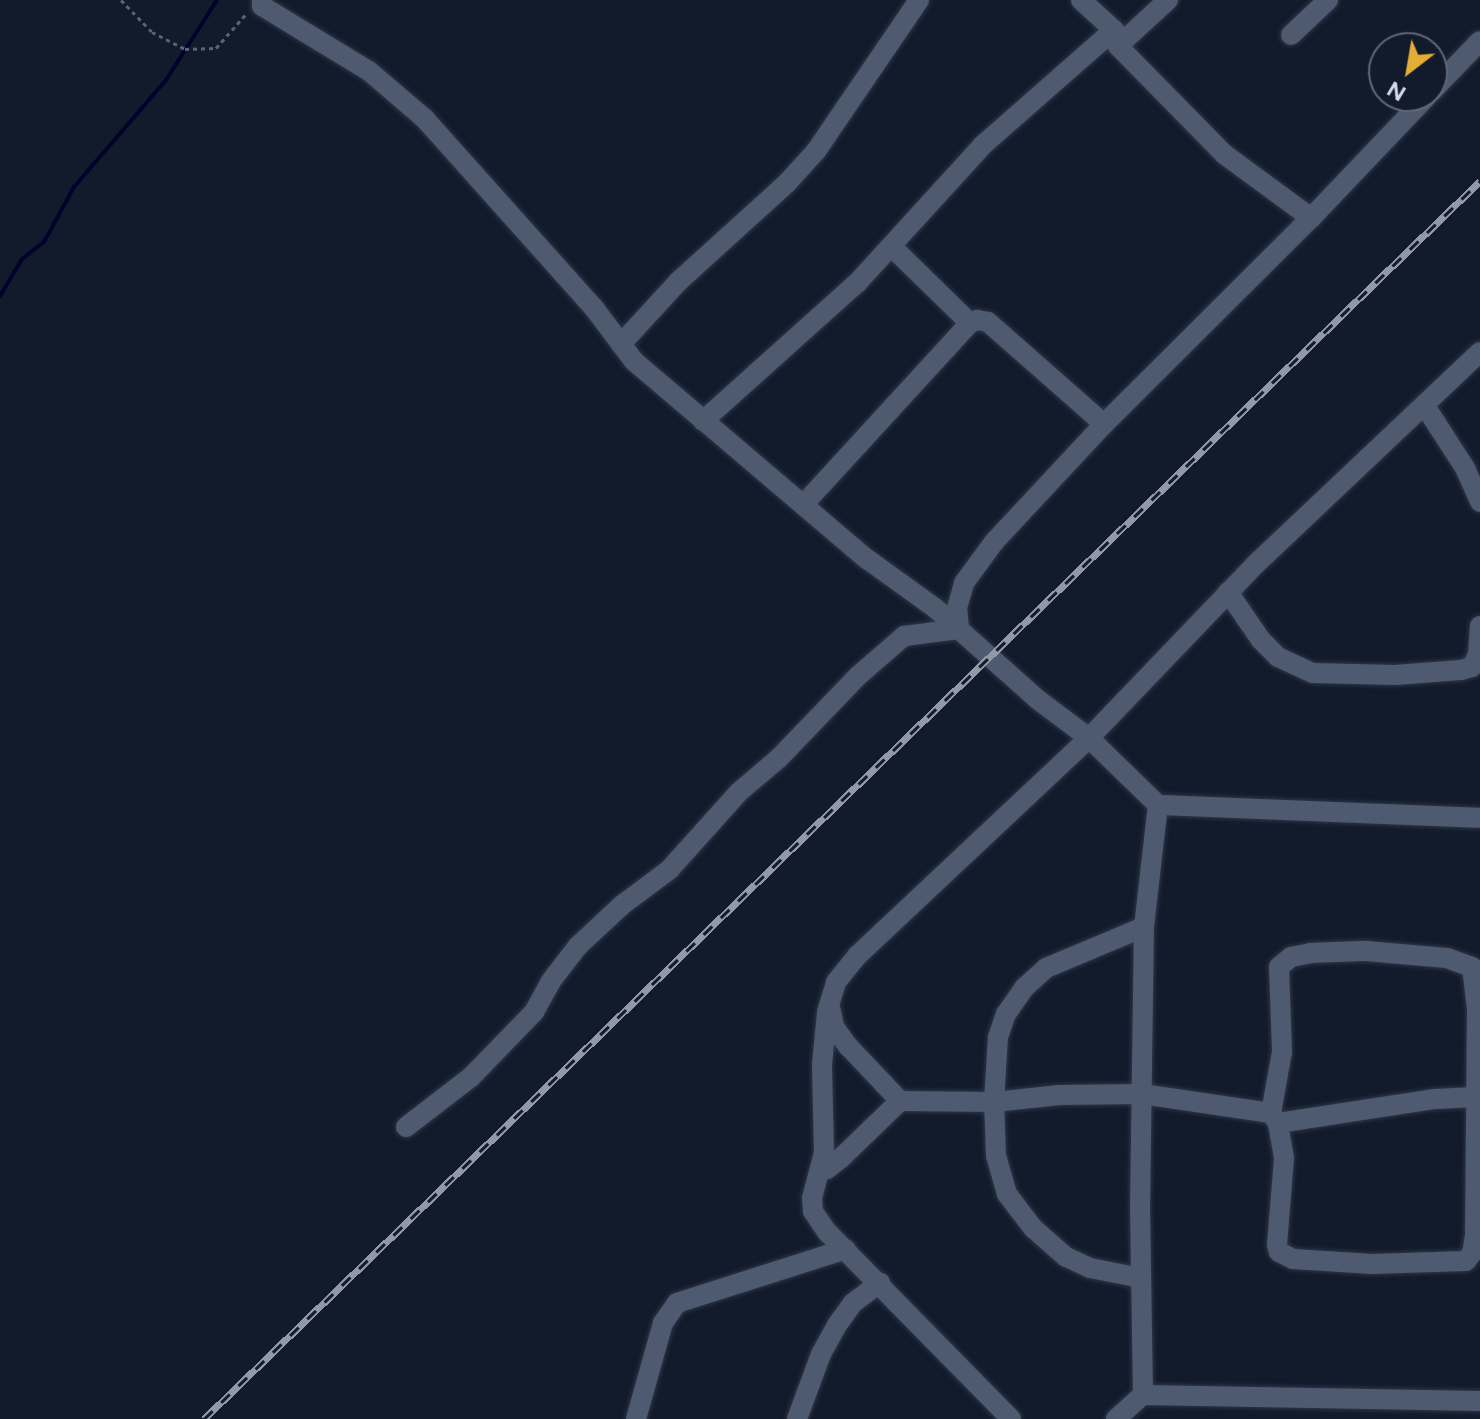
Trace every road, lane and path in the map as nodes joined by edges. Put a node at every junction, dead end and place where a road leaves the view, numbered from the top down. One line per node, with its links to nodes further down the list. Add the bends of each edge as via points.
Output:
1 (121, 0): 6 (path, via 152,32 185,49 216,48 243,14)
2 (919, 0): 15 (street, via 816,151)
3 (1081, 0): 8 (street)
4 (1168, 0): 8 (street)
5 (1328, 0): 7 (street)
6 (262, 3): 15 (street, via 369,71 425,119)
7 (1291, 35)
8 (1116, 38): 12 (street, via 1224,154); 13 (street, via 983,145)
9 (1480, 41): 10 (street)
10 (1448, 74)
11 (1412, 112): 12 (street)
12 (1311, 218): 19 (street)
13 (892, 247): 14 (street); 18 (street)
14 (970, 323): 19 (street, via 988,322); 21 (street)
15 (621, 344): 18 (street)
16 (1480, 352): 17 (street)
17 (1425, 406): 20 (street); 22 (street)
18 (703, 421): 21 (street)
19 (1104, 424): 24 (street, via 970,571 957,608)
20 (1480, 502)
21 (803, 505): 24 (street)
22 (1228, 592): 23 (street, via 1278,657 1313,673 1395,675 1472,667); 25 (street)
23 (1480, 626)
24 (959, 629): 25 (street); 35 (street, via 904,636 859,675 739,792 669,870 578,946 534,1012 471,1077)
25 (1089, 738): 26 (street); 29 (street, via 858,955 836,982)
26 (1158, 805): 27 (street); 28 (street)
27 (1480, 818)
28 (1144, 927): 30 (street); 32 (street, via 1046,968 1024,988 998,1037)
29 (831, 998): 31 (street, via 834,1027); 36 (street, via 822,1065)
30 (1142, 1094): 32 (street); 34 (street); 38 (street)
31 (900, 1101): 32 (street); 36 (street, via 841,1158)
32 (994, 1102): 38 (street, via 996,1156 1007,1194 1033,1228 1066,1257 1090,1268)
33 (1476, 1106): 34 (street, via 1435,1099); 34 (street, via 1475,1235 1472,1253 1460,1263 1372,1264 1285,1257 1277,1245 1284,1158); 34 (street, via 1472,967 1447,958 1366,951 1311,953 1291,957 1279,967 1282,1052)
34 (1274, 1118)
35 (406, 1127)
36 (823, 1168): 37 (street, via 813,1211)
37 (846, 1249): 39 (street); 44 (street, via 677,1303 663,1323)
38 (1141, 1278): 40 (street)
39 (880, 1283): 43 (street); 45 (street, via 853,1303 837,1325)
40 (1143, 1395): 42 (street); 46 (street)
41 (1480, 1401): 42 (street)
42 (1402, 1409)
43 (1001, 1415)
44 (636, 1419)
45 (797, 1419)
46 (1116, 1419)

